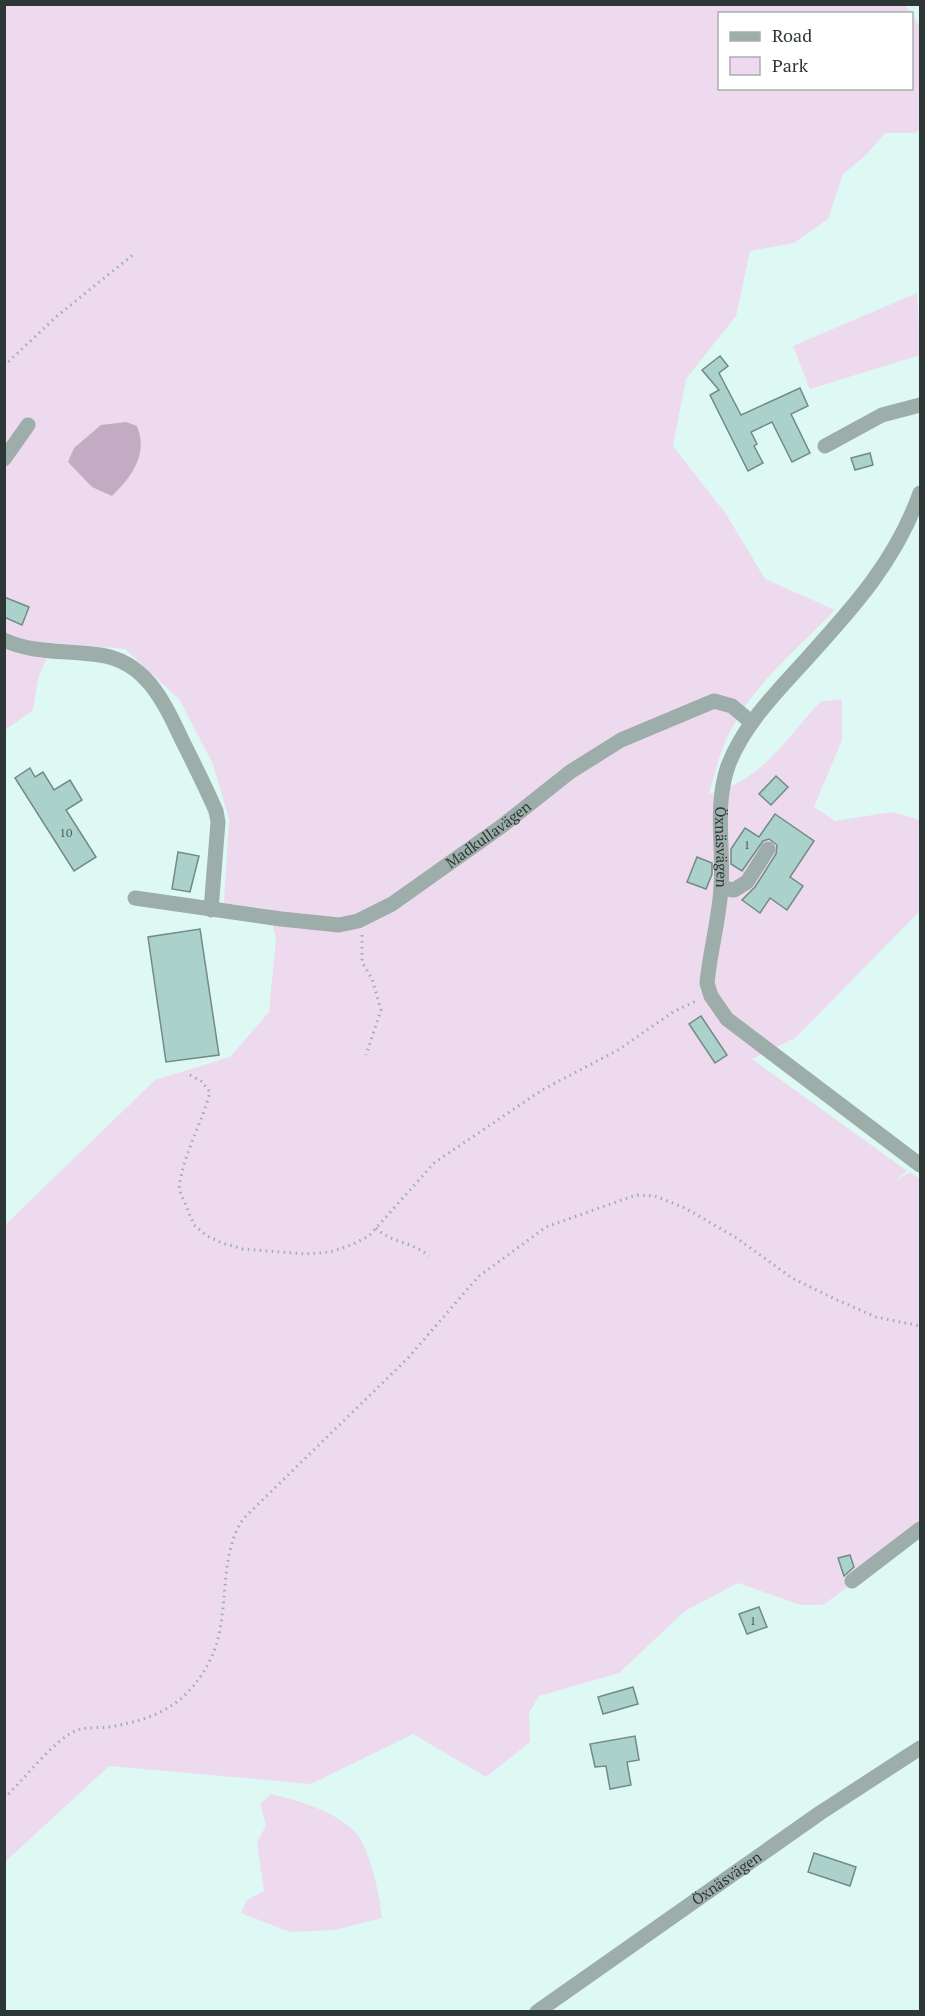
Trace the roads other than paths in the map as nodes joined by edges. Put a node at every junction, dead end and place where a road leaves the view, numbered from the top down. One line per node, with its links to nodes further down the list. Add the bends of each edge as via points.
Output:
1 (921, 405): 3 (street, via 882,415)
2 (28, 425): 4 (street)
3 (825, 446)
4 (4, 459)
5 (921, 493): 7 (street, Öxnäsvägen, via 904,535 886,564 849,612)
6 (4, 640): 11 (street, via 20,648 99,655 125,662 159,694 216,811)
7 (751, 722): 9 (street, Öxnäsvägen, via 728,767 718,824); 11 (street, Madkullavägen, via 732,706 714,701 621,740 570,772 392,904 358,921 339,925)
8 (768, 849): 9 (street, via 747,882 734,890)
9 (721, 888): 12 (street, Öxnäsvägen, via 707,983 723,1014)
10 (135, 898): 11 (street, Madkullavägen)
11 (211, 910)
12 (921, 1165)
13 (921, 1529): 14 (street)
14 (852, 1581)
15 (921, 1748): 16 (street, Öxnäsvägen, via 820,1813)
16 (537, 2012)

